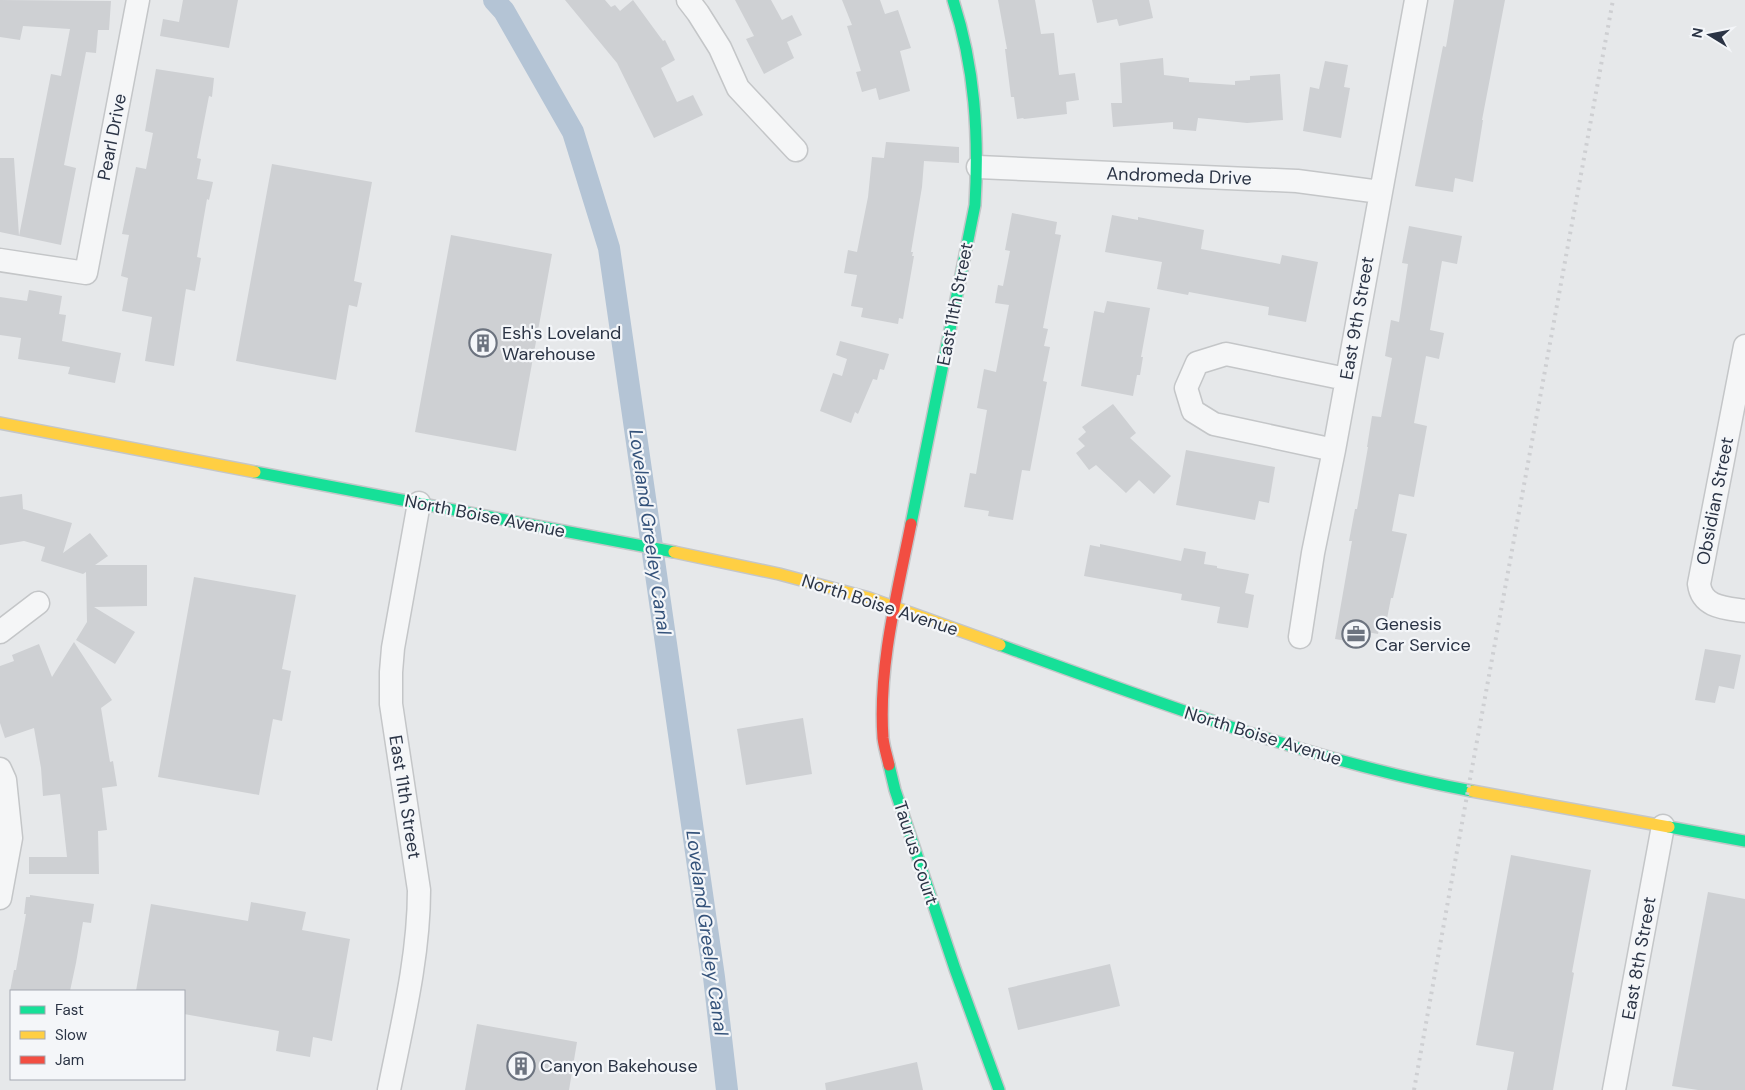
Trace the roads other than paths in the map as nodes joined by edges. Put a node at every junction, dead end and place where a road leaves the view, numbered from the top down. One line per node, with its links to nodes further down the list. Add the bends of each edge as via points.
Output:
1 (138, 0): 8 (street, Pearl Drive, via 86,273)
2 (688, 0): 5 (street, via 720,48 738,88)
3 (953, 0): 6 (street, East 11th Street, via 970,67)
4 (1416, 0): 7 (street, East 9th Street)
5 (796, 150)
6 (978, 167): 7 (street, Andromeda Drive, via 1296,181); 16 (street, East 11th Street, via 975,206)
7 (1380, 192): 10 (street, East 9th Street)
8 (0, 260)
9 (1745, 346): 11 (street, Obsidian Street)
10 (1346, 379): 13 (street, East 9th Street); 13 (street, via 1226,354 1198,363 1186,388 1193,411 1214,424)
11 (1741, 388): 17 (street, Obsidian Street, via 1699,584 1703,598 1714,605)
12 (0, 422): 14 (street, North Boise Avenue)
13 (1334, 450): 19 (street, East 9th Street)
14 (419, 503): 16 (street, North Boise Avenue, via 687,554 825,586); 24 (street, East 11th Street, via 393,648 391,704 419,890 419,911)
15 (38, 603): 18 (street)
16 (894, 607): 21 (street, North Boise Avenue, via 1202,718 1337,760 1468,790); 25 (street, Taurus Court, via 883,683 883,740 895,790)
17 (1745, 611)
18 (0, 632)
19 (1300, 637)
20 (0, 769): 23 (street, via 5,780 11,838)
21 (1663, 826): 22 (street, North Boise Avenue); 26 (street, East 8th Street)
22 (1745, 841)
23 (0, 898)
24 (389, 1090)
25 (999, 1090)
26 (1614, 1090)

